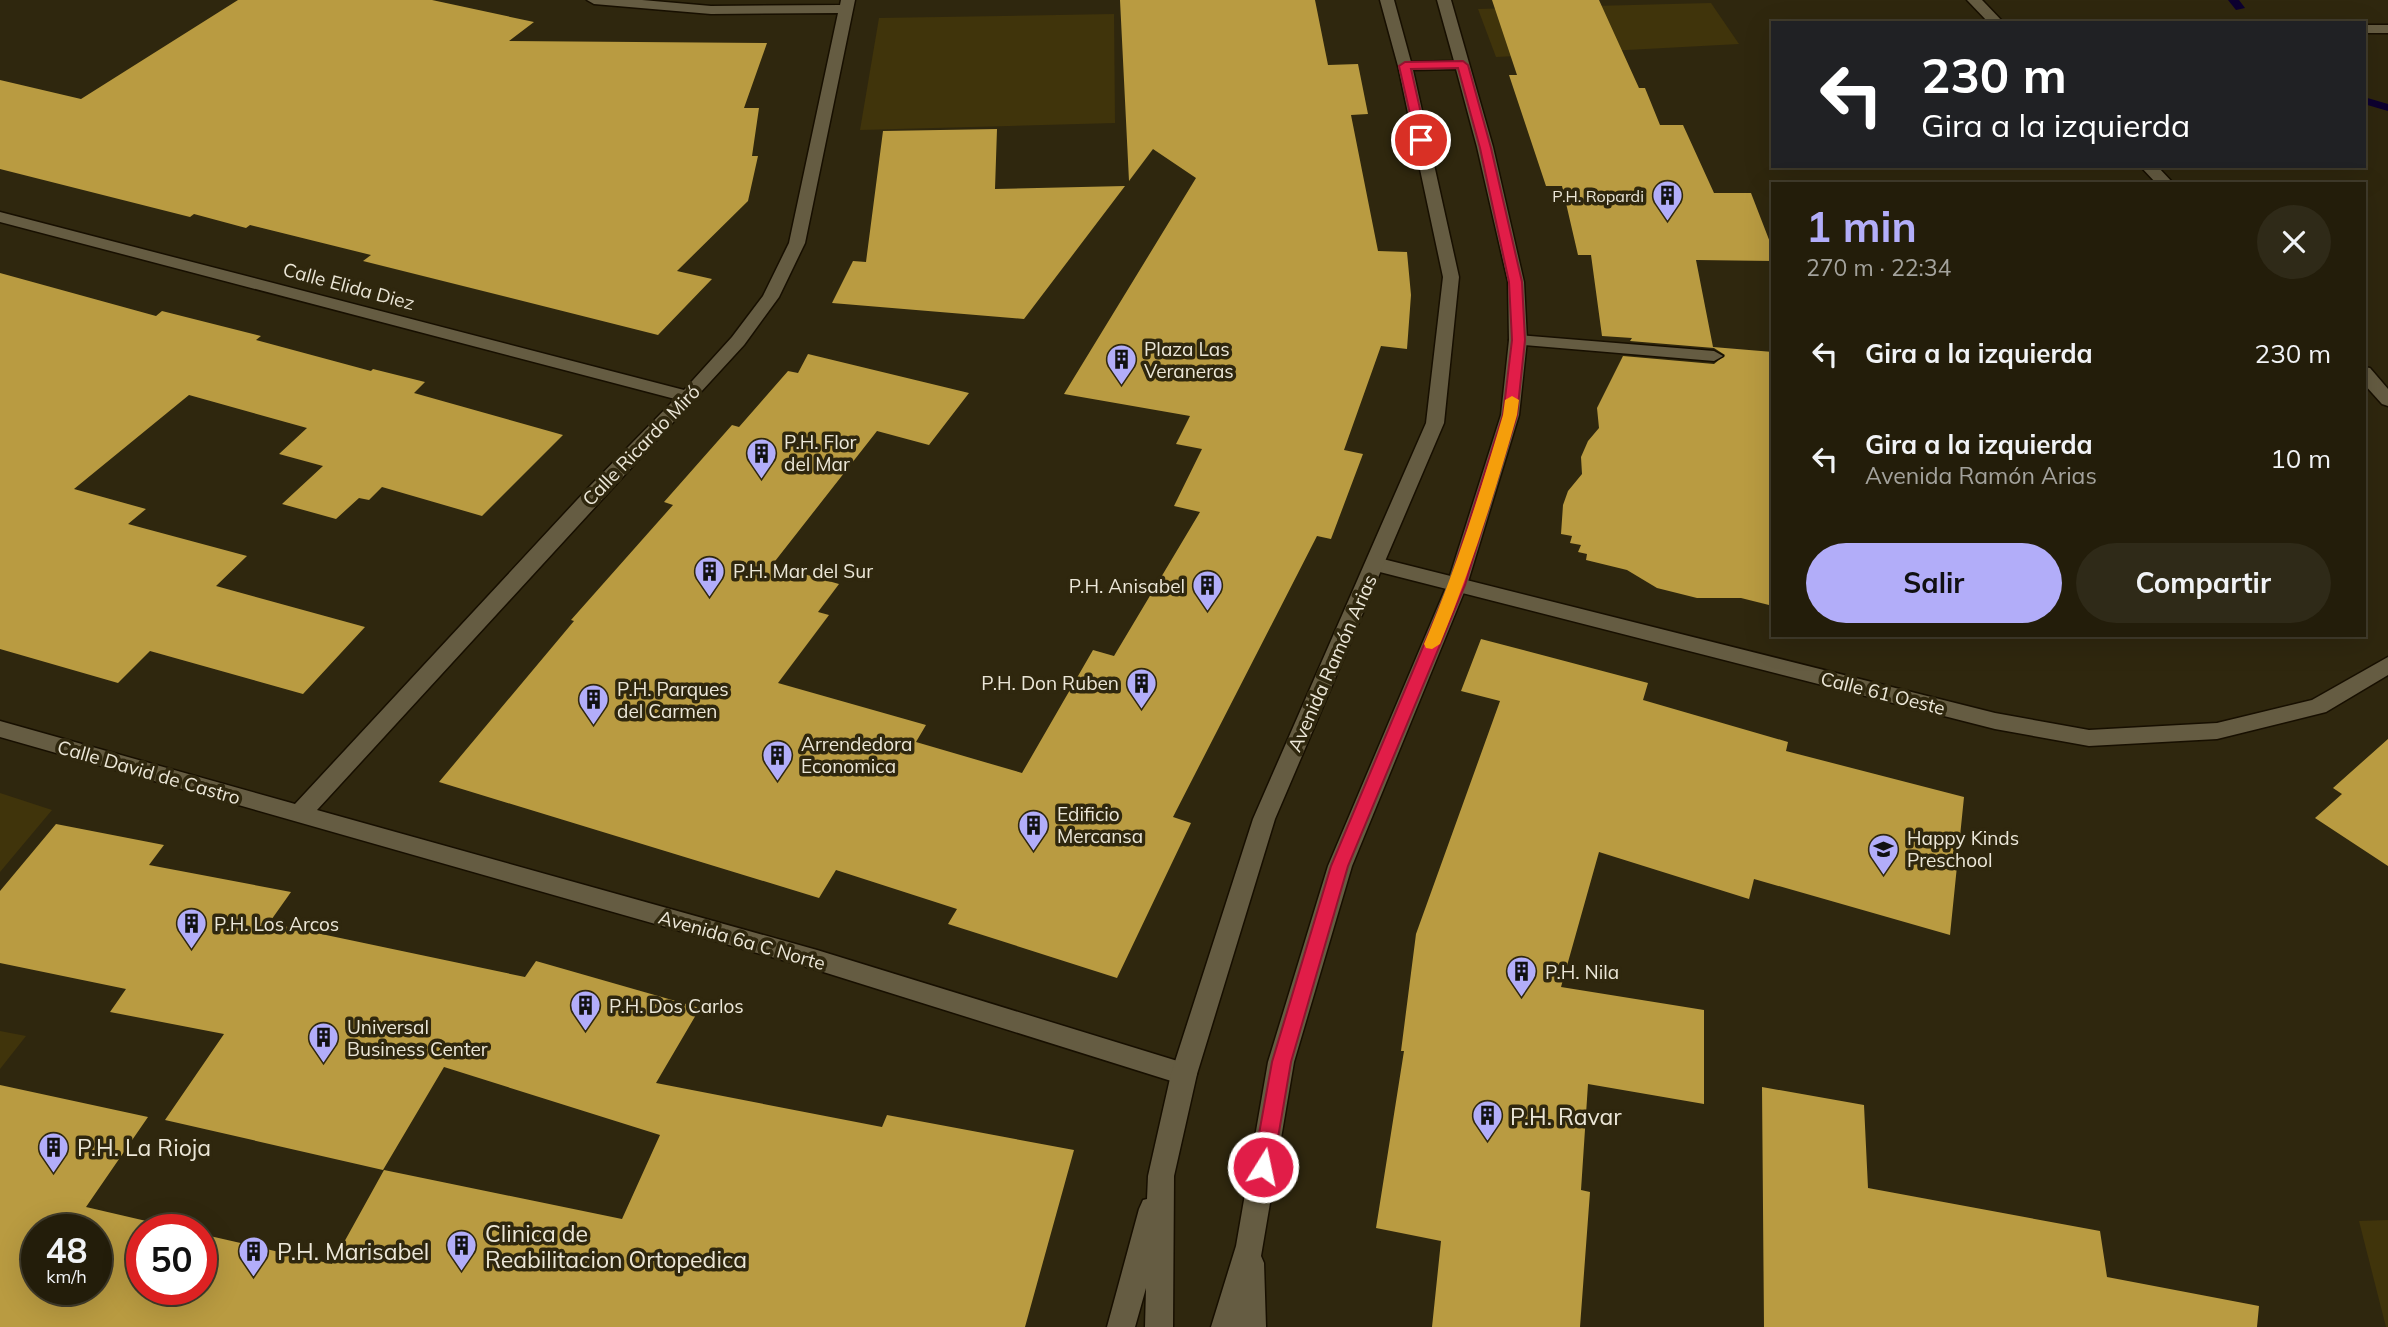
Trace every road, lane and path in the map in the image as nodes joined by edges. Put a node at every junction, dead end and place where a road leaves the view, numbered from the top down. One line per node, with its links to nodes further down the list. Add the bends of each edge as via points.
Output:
1 (594, 0): 5 (street, via 711,10)
2 (1387, 0): 10 (street, Avenida Ramón Arias)
3 (1444, 0): 9 (street)
4 (1974, 0): 6 (street)
5 (847, 5): 17 (street, Calle Ricardo Miró, via 797,243 771,297)
6 (1995, 21)
7 (2366, 29): 8 (street)
8 (2388, 29)
9 (1463, 65): 10 (street); 14 (street, via 1516,282)
10 (1405, 66): 19 (street, Avenida Ramón Arias, via 1451,276 1435,423)
11 (2150, 168): 12 (street)
12 (2164, 182)
13 (0, 217): 17 (street, Calle Elida Diez)
14 (1518, 340): 15 (street); 20 (street, via 1510,415)
15 (1714, 356)
16 (2366, 374): 18 (street)
17 (688, 397): 23 (street, Calle Ricardo Miró)
18 (2388, 400)
19 (1375, 564): 20 (street, Calle 61 Oeste); 24 (street, Avenida Ramón Arias, via 1264,819)
20 (1457, 585): 21 (street, Calle 61 Oeste, via 1995,721 2089,738 2217,731 2292,713 2318,706); 26 (street, via 1340,866 1282,1062)
21 (2388, 666)
22 (0, 729): 23 (street, Calle David de Castro)
23 (298, 815): 24 (street, Avenida 6a C Norte, via 817,960)
24 (1184, 1074): 25 (street, Avenida Ramón Arias)
25 (1161, 1176): 27 (street); 28 (street, Avenida Ramón Arias)
26 (1250, 1246): 29 (street); 30 (street)
27 (1121, 1327)
28 (1159, 1327)
29 (1225, 1327)
30 (1252, 1327)

